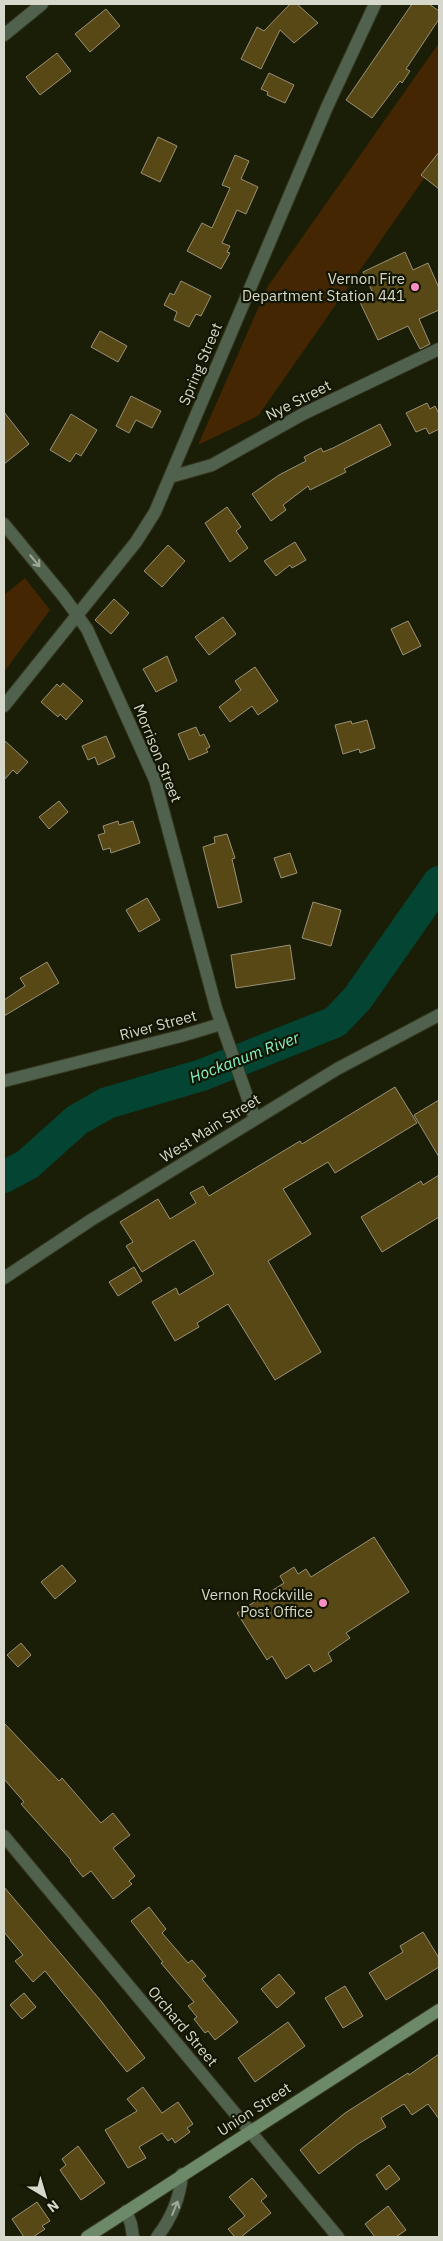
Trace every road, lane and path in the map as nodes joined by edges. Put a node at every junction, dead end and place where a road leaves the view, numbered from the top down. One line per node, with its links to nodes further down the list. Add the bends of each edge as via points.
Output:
1 (42, 4): 3 (street)
2 (376, 4): 5 (street, Spring Street, via 327,106)
3 (4, 35)
4 (439, 349): 5 (street, Nye Street, via 297,418 212,465)
5 (170, 477): 7 (street, Spring Street, via 146,528)
6 (4, 524): 7 (street, Morrison Street, one-way to 7)
7 (78, 615): 8 (street, Spring Street); 10 (street, Morrison Street, via 95,646 159,794)
8 (4, 706)
9 (439, 1016): 12 (street, West Main Street, via 360,1056)
10 (221, 1024): 11 (street, River Street); 12 (street)
11 (4, 1081)
12 (255, 1119): 13 (street, West Main Street)
13 (4, 1278)
14 (4, 1836): 16 (street, Orchard Street)
15 (439, 2010): 16 (main road, Union Street)
16 (249, 2131): 17 (main road, Union Street); 22 (street, Orchard Street)
17 (182, 2174): 18 (main road, Union Street); 21 (street, one-way to 17, via 174,2211)
18 (126, 2211): 19 (main road, Union Street); 20 (street)
19 (87, 2237)
20 (133, 2237)
21 (157, 2237)
22 (338, 2237)

